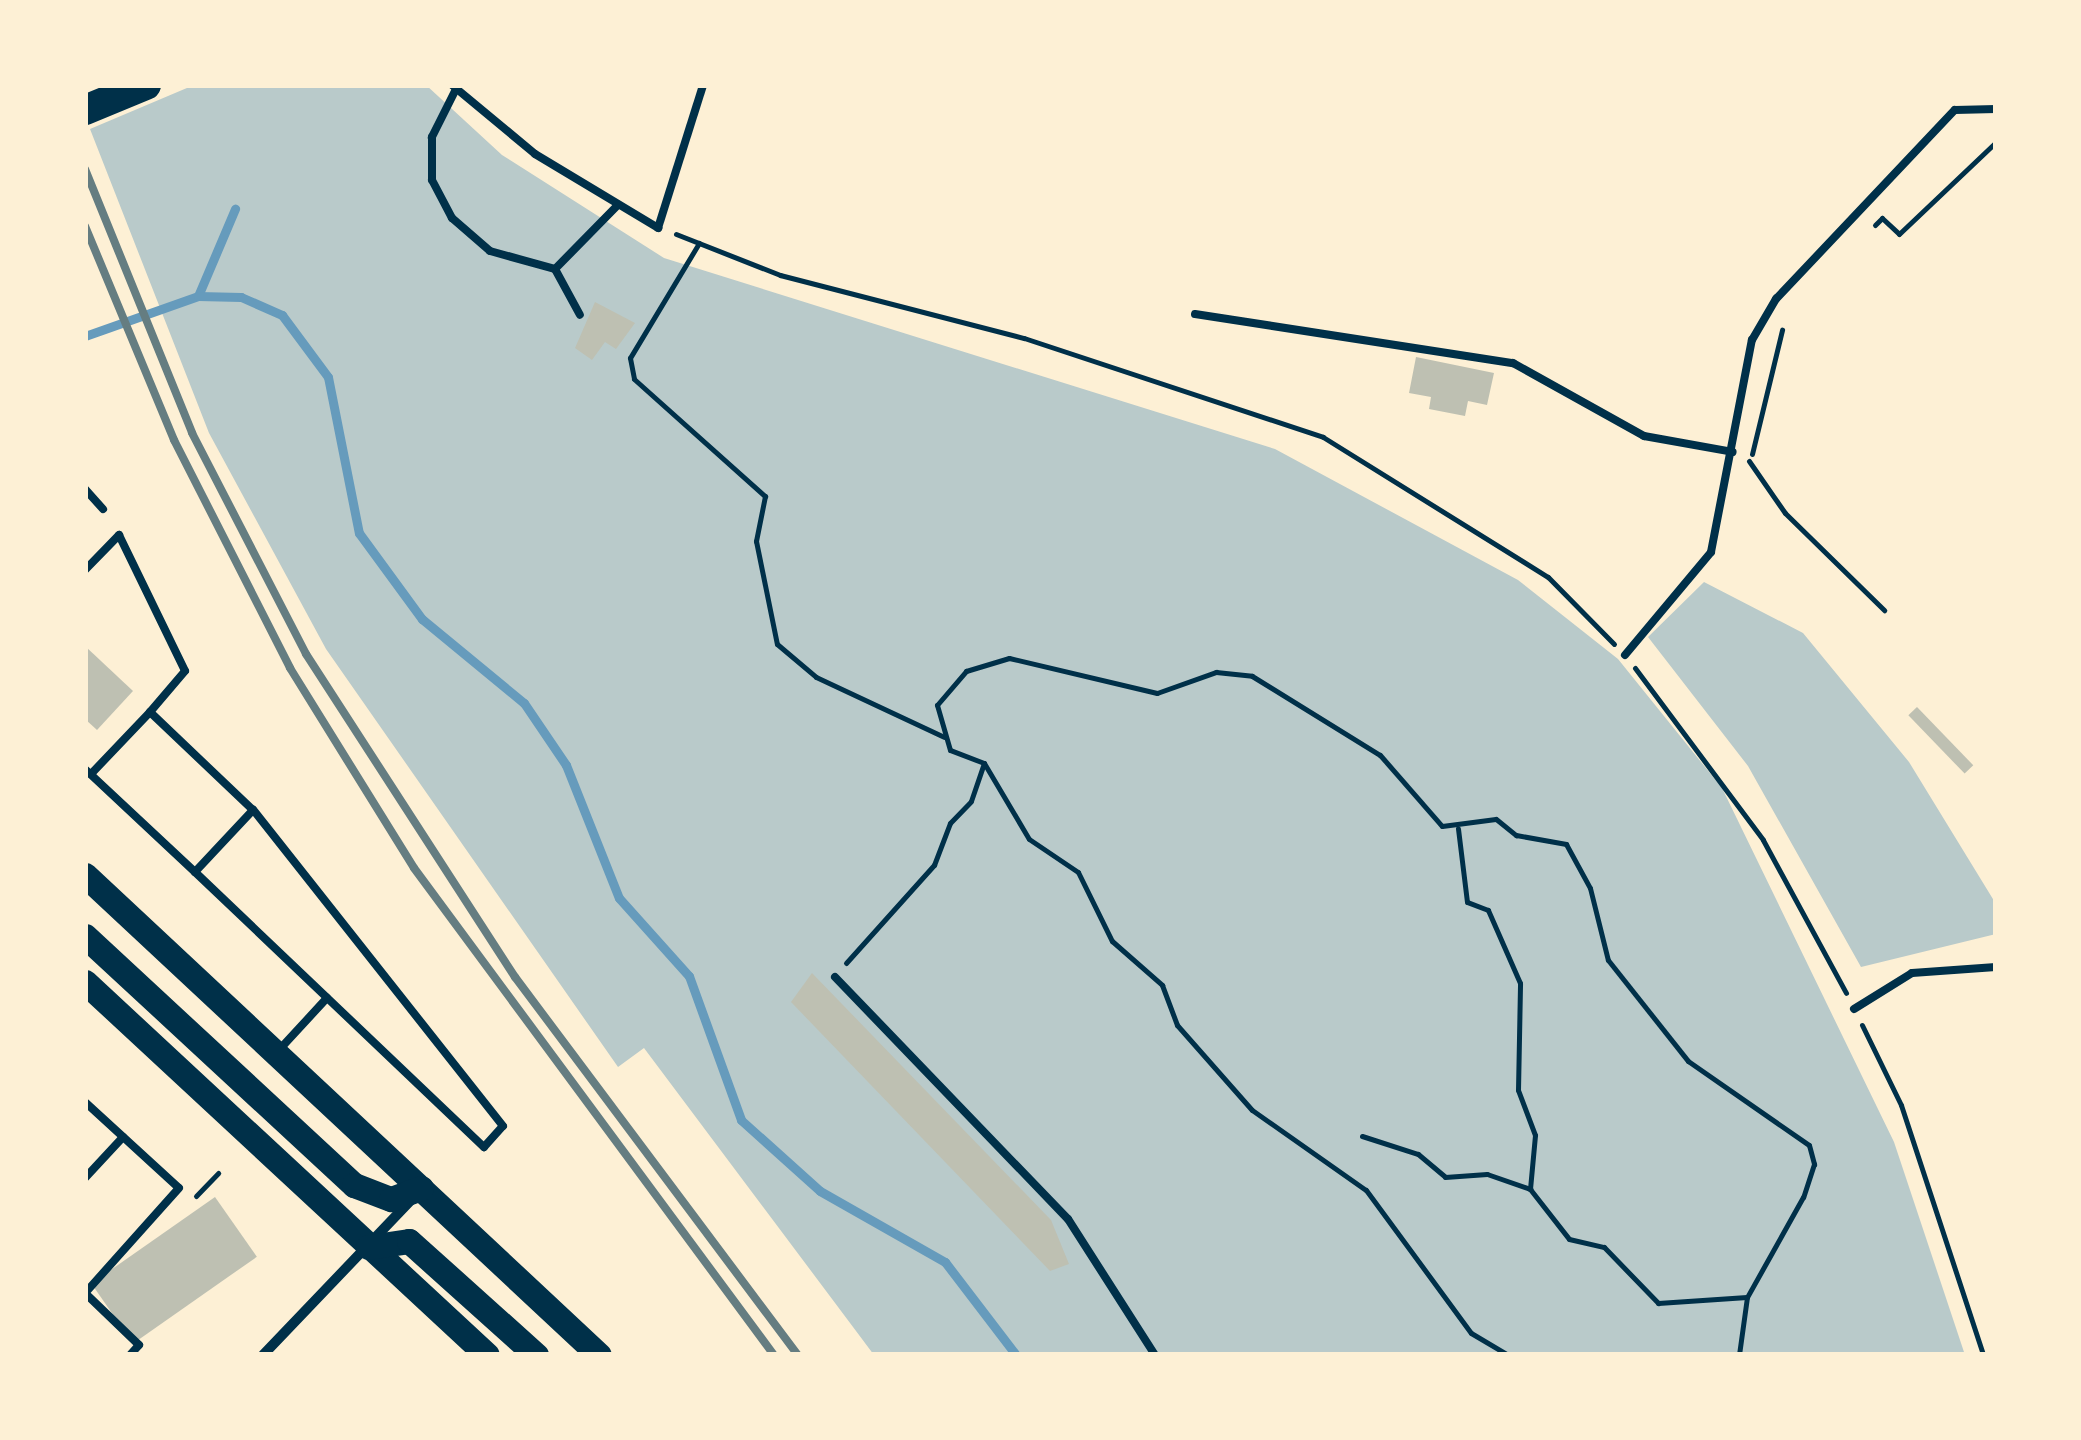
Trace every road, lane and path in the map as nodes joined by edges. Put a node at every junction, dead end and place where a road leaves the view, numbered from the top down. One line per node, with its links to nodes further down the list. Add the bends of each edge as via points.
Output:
1 (146, 85): 4 (highway)
2 (703, 85): 8 (lane)
3 (454, 87): 7 (lane, via 535,154); 11 (lane, via 432,137 432,180 452,218 490,251)
4 (85, 110)
5 (1996, 110): 15 (lane, via 1955,110 1776,299 1752,340)
6 (1996, 142): 9 (path, via 1898,234 1882,218)
7 (618, 205): 8 (lane); 11 (lane)
8 (658, 228): 10 (path)
9 (1868, 231)
10 (699, 243): 21 (path, via 1323,437 1548,577); 23 (path, via 630,358 634,378 765,496 756,541 777,644 816,677)
11 (555, 269): 13 (lane)
12 (1195, 314): 15 (lane, via 1512,363 1644,436)
13 (580, 315)
14 (1787, 320): 16 (path)
15 (1733, 452): 16 (path); 21 (lane, via 1712,552)
16 (1750, 462): 20 (path, via 1785,512)
17 (85, 489): 18 (lane)
18 (103, 509)
19 (85, 570): 22 (lane, via 119,536 185,671)
20 (1884, 610)
21 (1625, 655): 35 (path, via 1764,840)
22 (150, 712): 25 (lane); 26 (lane)
23 (944, 737): 24 (path, via 950,750); 27 (path, via 937,705 946,694 966,670 1009,658 1157,693 1216,672 1252,676 1380,755 1436,821)
24 (984, 762): 32 (path, via 934,865); 54 (path, via 1028,840 1078,872 1112,941 1162,986 1176,1025 1252,1110 1366,1190 1471,1333)
25 (88, 771): 28 (lane)
26 (252, 810): 28 (lane); 34 (lane, via 503,1126 484,1147)
27 (1458, 828): 43 (path, via 1467,902 1488,910 1520,983 1518,1090 1535,1135); 47 (path, via 1496,820 1516,835 1566,844 1590,888 1608,960 1688,1061 1809,1146 1814,1164 1803,1197)
28 (195, 872): 34 (lane)
29 (85, 875): 36 (main road)
30 (85, 936): 42 (main road, via 354,1185 391,1199)
31 (1996, 967): 35 (lane, via 1912,973)
32 (835, 977): 53 (lane, via 1068,1220)
33 (85, 982): 45 (main road)
34 (327, 998): 36 (lane)
35 (1854, 1008): 56 (path, via 1901,1105)
36 (276, 1053): 42 (main road)
37 (85, 1102): 39 (lane)
38 (1362, 1136): 43 (path, via 1418,1154 1445,1177 1487,1174)
39 (123, 1137): 41 (lane); 46 (lane, via 179,1188)
40 (218, 1173): 44 (path)
41 (85, 1178)
42 (422, 1188): 45 (street); 52 (main road)
43 (1530, 1189): 47 (path, via 1568,1239 1604,1247 1658,1303)
44 (196, 1196)
45 (368, 1247): 49 (street); 50 (main road); 51 (main road, via 409,1241)
46 (85, 1293): 48 (lane, via 139,1344)
47 (1747, 1297): 55 (path)
48 (130, 1355)
49 (263, 1355)
50 (487, 1355)
51 (536, 1355)
52 (599, 1355)
53 (1156, 1355)
54 (1508, 1355)
55 (1739, 1355)
56 (1983, 1355)

